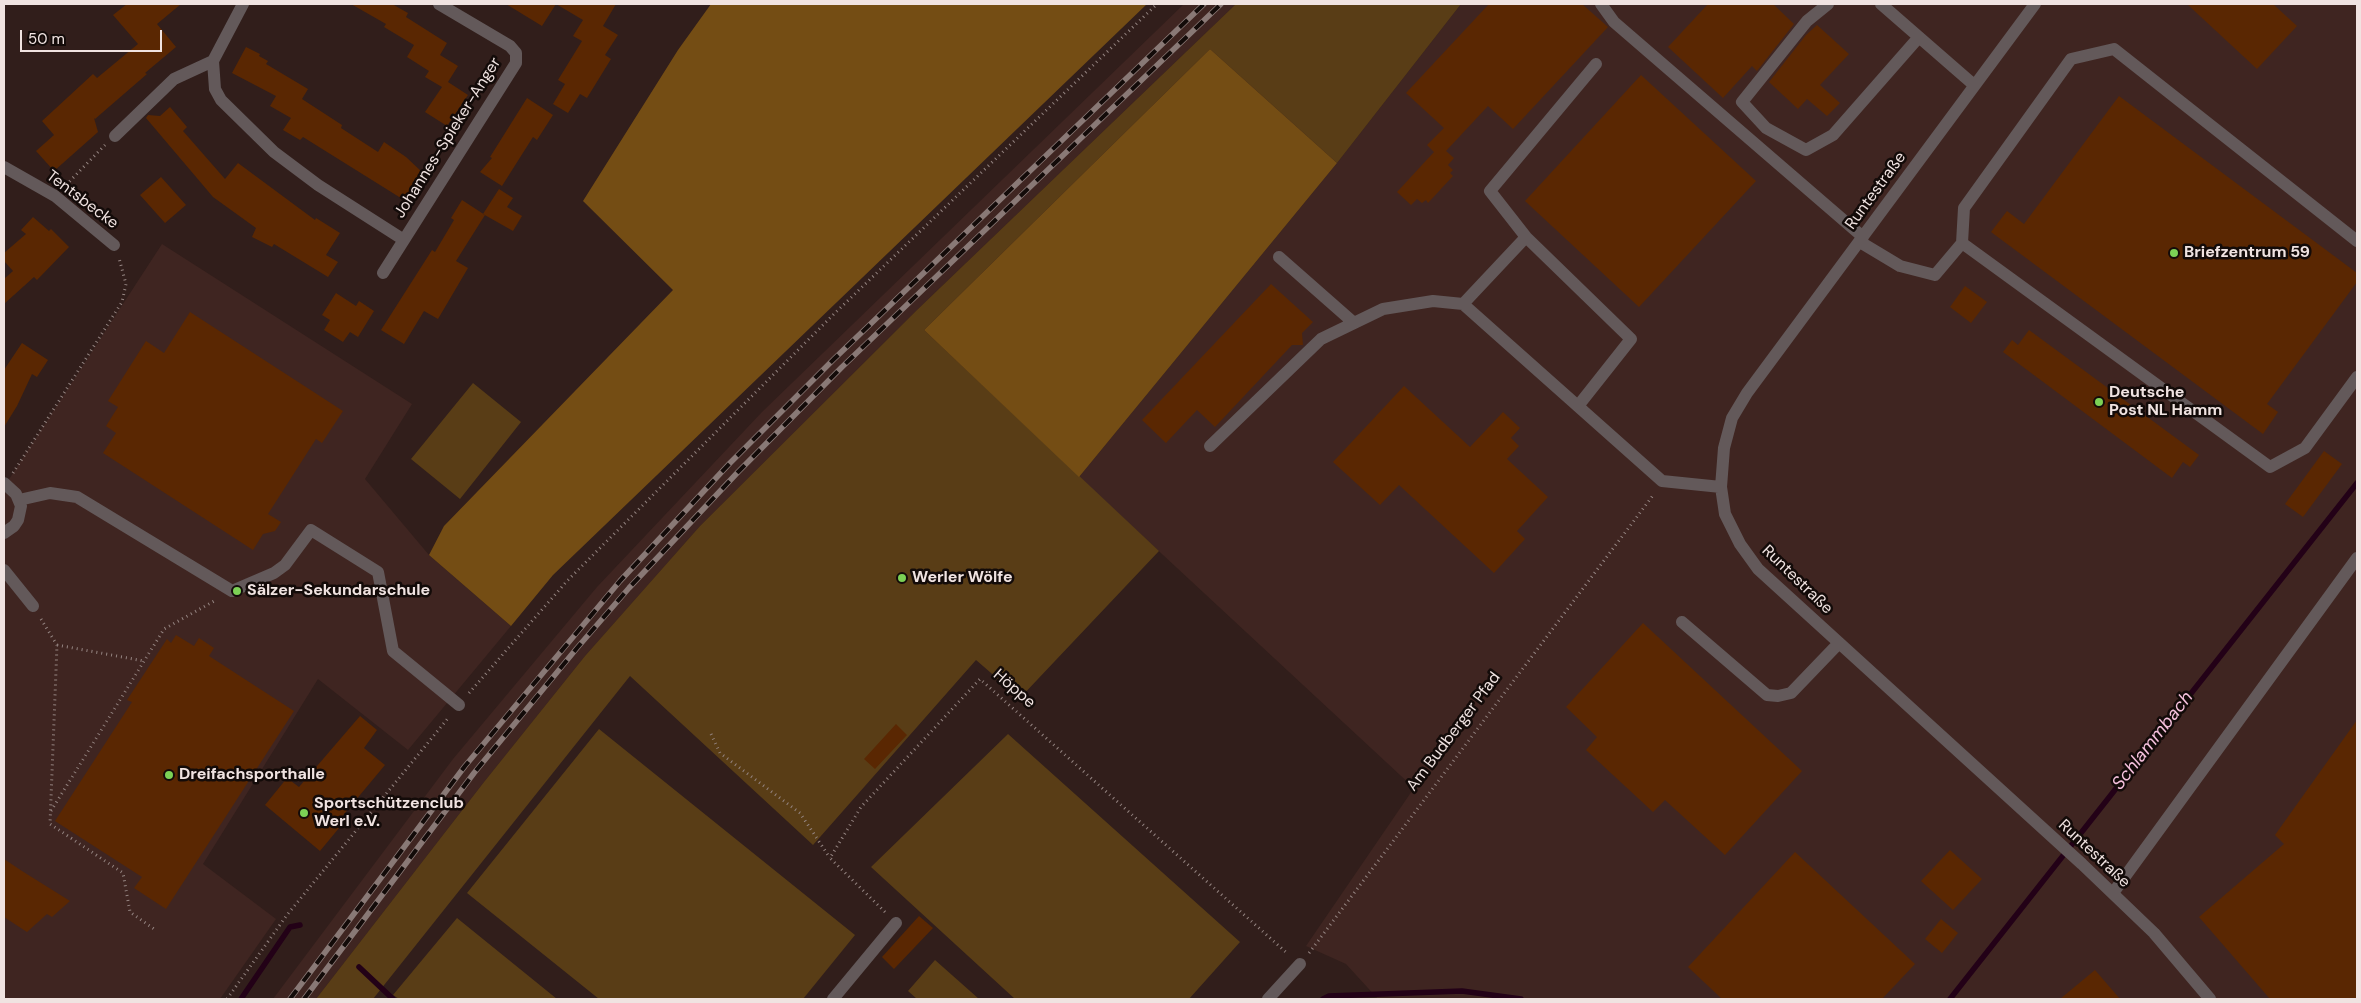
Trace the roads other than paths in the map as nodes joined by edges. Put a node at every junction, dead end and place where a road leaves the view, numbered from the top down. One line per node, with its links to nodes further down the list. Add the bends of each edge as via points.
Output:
1 (243, 4): 8 (street, Johannes-Spieker-Anger)
2 (440, 4): 15 (street, Johannes-Spieker-Anger, via 510,46 516,53 516,62)
3 (1601, 4): 14 (street, via 1614,22)
4 (1828, 4): 7 (street, via 1807,22 1742,102 1766,128 1806,150 1833,135)
5 (1881, 4): 7 (street)
6 (2035, 4): 10 (street, Runtestraße)
7 (1919, 37): 10 (street)
8 (214, 61): 11 (street, via 174,79); 15 (street, Johannes-Spieker-Anger, via 215,89 221,100 274,152 318,185)
9 (1596, 64): 13 (street, via 1490,191)
10 (1974, 85): 14 (street, Runtestraße)
11 (115, 136)
12 (4, 167): 18 (street, Tentsbecke, via 55,196)
13 (1526, 237): 21 (street); 24 (street, via 1631,339)
14 (1861, 239): 17 (street, via 1900,266 1935,274); 27 (street, Runtestraße, via 1732,418 1724,448)
15 (404, 240): 20 (street, Johannes-Spieker-Anger)
16 (2357, 241): 17 (street, via 2114,49 2070,59 1964,208)
17 (1962, 243): 23 (street, via 2270,466 2305,448)
18 (114, 245)
19 (1279, 257): 22 (street)
20 (383, 273)
21 (1463, 304): 22 (street, via 1434,301 1383,309); 24 (street)
22 (1354, 323): 25 (street, via 1321,339)
23 (2357, 377)
24 (1578, 406): 27 (street, via 1662,482)
25 (1210, 446)
26 (5, 484): 28 (street)
27 (1721, 487): 34 (street, Runtestraße, via 1725,514 1740,544 1758,569)
28 (19, 500): 29 (street, via 21,514 14,526); 35 (street, via 50,493 77,497 232,591 285,565 311,530 378,572 394,651)
29 (4, 533)
30 (2357, 558): 36 (street)
31 (4, 570): 32 (street)
32 (33, 606)
33 (1682, 622): 34 (street, via 1767,695 1778,696 1799,687)
34 (1839, 642): 36 (street, Runtestraße)
35 (458, 705)
36 (2113, 893): 41 (street, Runtestraße, via 2154,933)
37 (896, 923): 39 (street)
38 (1300, 964): 40 (street)
39 (833, 999)
40 (1268, 999)
41 (2210, 999)

